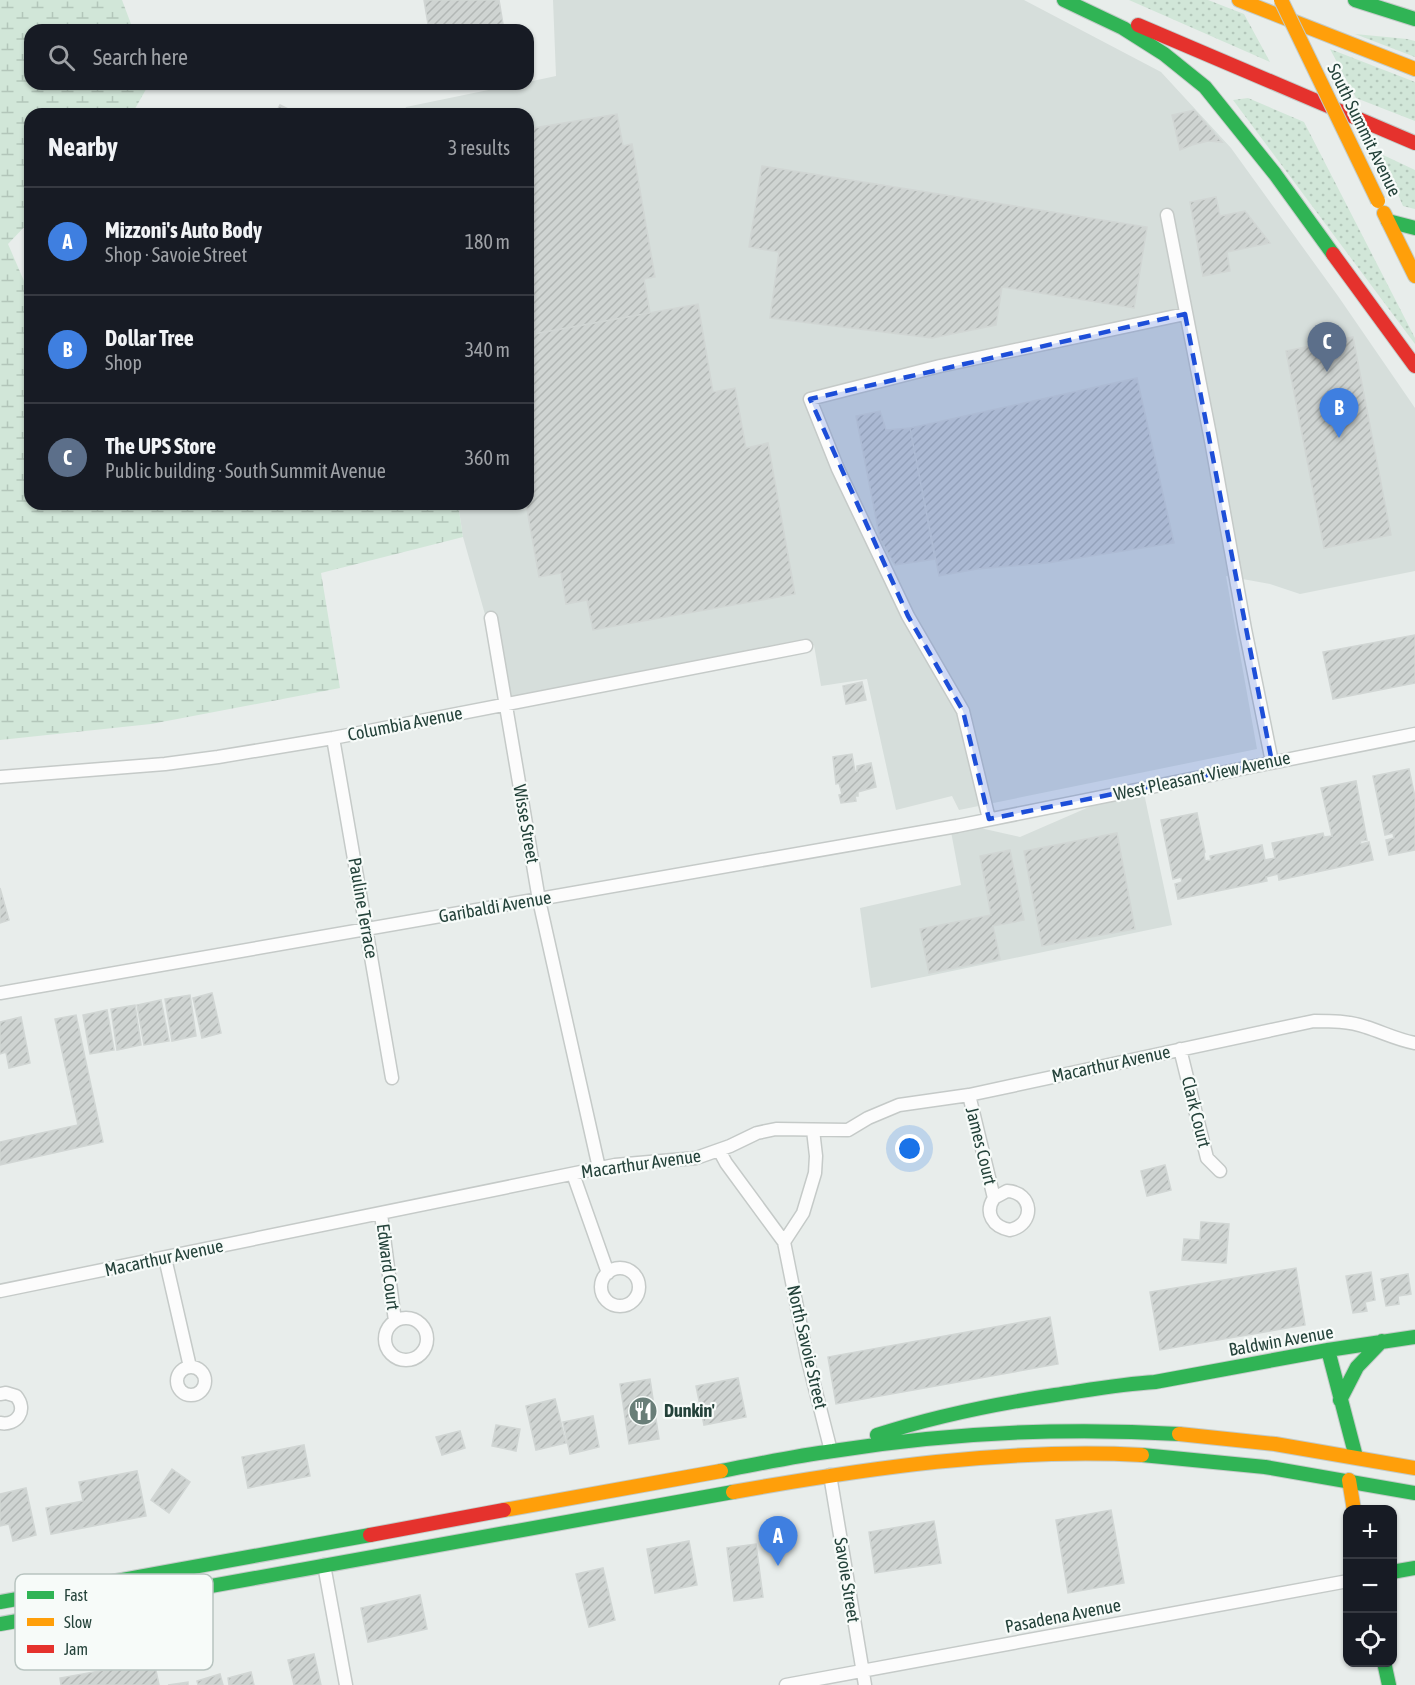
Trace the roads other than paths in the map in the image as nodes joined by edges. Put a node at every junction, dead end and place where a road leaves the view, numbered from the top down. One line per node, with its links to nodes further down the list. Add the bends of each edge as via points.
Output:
1 (1064, 0): 16 (main road, via 1123,28 1205,87 1275,174)
2 (1079, 0): 8 (main road)
3 (1239, 0): 7 (main road)
4 (1281, 0): 12 (main road, South Summit Avenue, bridge)
5 (1355, 0): 6 (main road)
6 (1415, 19)
7 (1415, 69)
8 (1369, 122): 9 (main road); 10 (main road)
9 (1415, 138)
10 (1415, 143)
11 (1167, 215): 15 (street)
12 (1388, 221): 13 (main road); 14 (main road, South Summit Avenue)
13 (1415, 228)
14 (1415, 276)
15 (1185, 314): 22 (street); 24 (street, via 940,366 810,399 838,469 908,615 963,711)
16 (1415, 366)
17 (491, 618): 19 (street, Wisse Street)
18 (806, 646): 19 (street, Columbia Avenue)
19 (506, 703): 21 (street, Columbia Avenue); 25 (street, Wisse Street)
20 (1415, 734): 22 (street, West Pleasant View Avenue)
21 (333, 738): 23 (street, Columbia Avenue, via 165,764); 26 (street, Pauline Terrace)
22 (1272, 762): 24 (street, West Pleasant View Avenue)
23 (0, 777)
24 (989, 819): 25 (street, Garibaldi Avenue)
25 (539, 900): 26 (street, Garibaldi Avenue); 34 (street, Wisse Street)
26 (366, 929): 27 (street, Garibaldi Avenue); 30 (street, Pauline Terrace)
27 (0, 993)
28 (1415, 1043): 29 (street, Macarthur Avenue, via 1364,1026 1314,1021)
29 (1180, 1049): 31 (street, Macarthur Avenue); 35 (street, Clark Court, via 1207,1158)
30 (392, 1078)
31 (969, 1095): 32 (street, Macarthur Avenue, via 898,1105 848,1130); 37 (street, James Court)
32 (813, 1130): 33 (street, Macarthur Avenue, via 757,1133); 39 (street, via 815,1173 803,1212)
33 (719, 1150): 34 (street, Macarthur Avenue, via 696,1158); 39 (street, North Savoie Street)
34 (599, 1168): 36 (street, Macarthur Avenue)
35 (1220, 1171)
36 (573, 1174): 38 (street, Macarthur Avenue); 41 (street)
37 (994, 1198)
38 (381, 1214): 40 (street, Macarthur Avenue); 43 (street, Edward Court)
39 (784, 1242): 51 (street, North Savoie Street)
40 (165, 1258): 42 (street, Macarthur Avenue); 47 (street)
41 (608, 1273)
42 (0, 1291)
43 (395, 1321)
44 (1415, 1337): 45 (main road, Baldwin Avenue)
45 (1382, 1341): 46 (main road, Baldwin Avenue); 49 (main road, via 1357,1367)
46 (1328, 1350): 49 (main road); 51 (main road, Baldwin Avenue, via 1155,1382 945,1414)
47 (190, 1367)
48 (0, 1394): 50 (street, via 16,1396 22,1412 14,1422)
49 (1340, 1400): 52 (main road)
50 (0, 1422)
51 (831, 1451): 52 (main road, via 975,1434 1104,1430 1226,1438); 61 (main road)
52 (1356, 1457): 53 (main road)
53 (1415, 1468)
54 (830, 1475): 55 (main road, via 950,1459 1081,1454 1171,1456); 58 (main road); 69 (street, Savoie Street)
55 (1349, 1480): 56 (main road); 57 (main road)
56 (1415, 1493)
57 (1353, 1505)
58 (324, 1565): 63 (main road); 70 (street)
59 (1415, 1568): 60 (main road)
60 (1397, 1571)
61 (154, 1574)
62 (1343, 1582): 69 (street, Pasadena Avenue)
63 (213, 1585)
64 (15, 1599): 65 (main road)
65 (0, 1602)
66 (15, 1621): 67 (main road)
67 (0, 1624)
68 (1385, 1667): 73 (main road)
69 (862, 1671): 71 (street, Pasadena Avenue); 72 (street, Savoie Street)
70 (346, 1685)
71 (786, 1685)
72 (866, 1685)
73 (1389, 1685)

